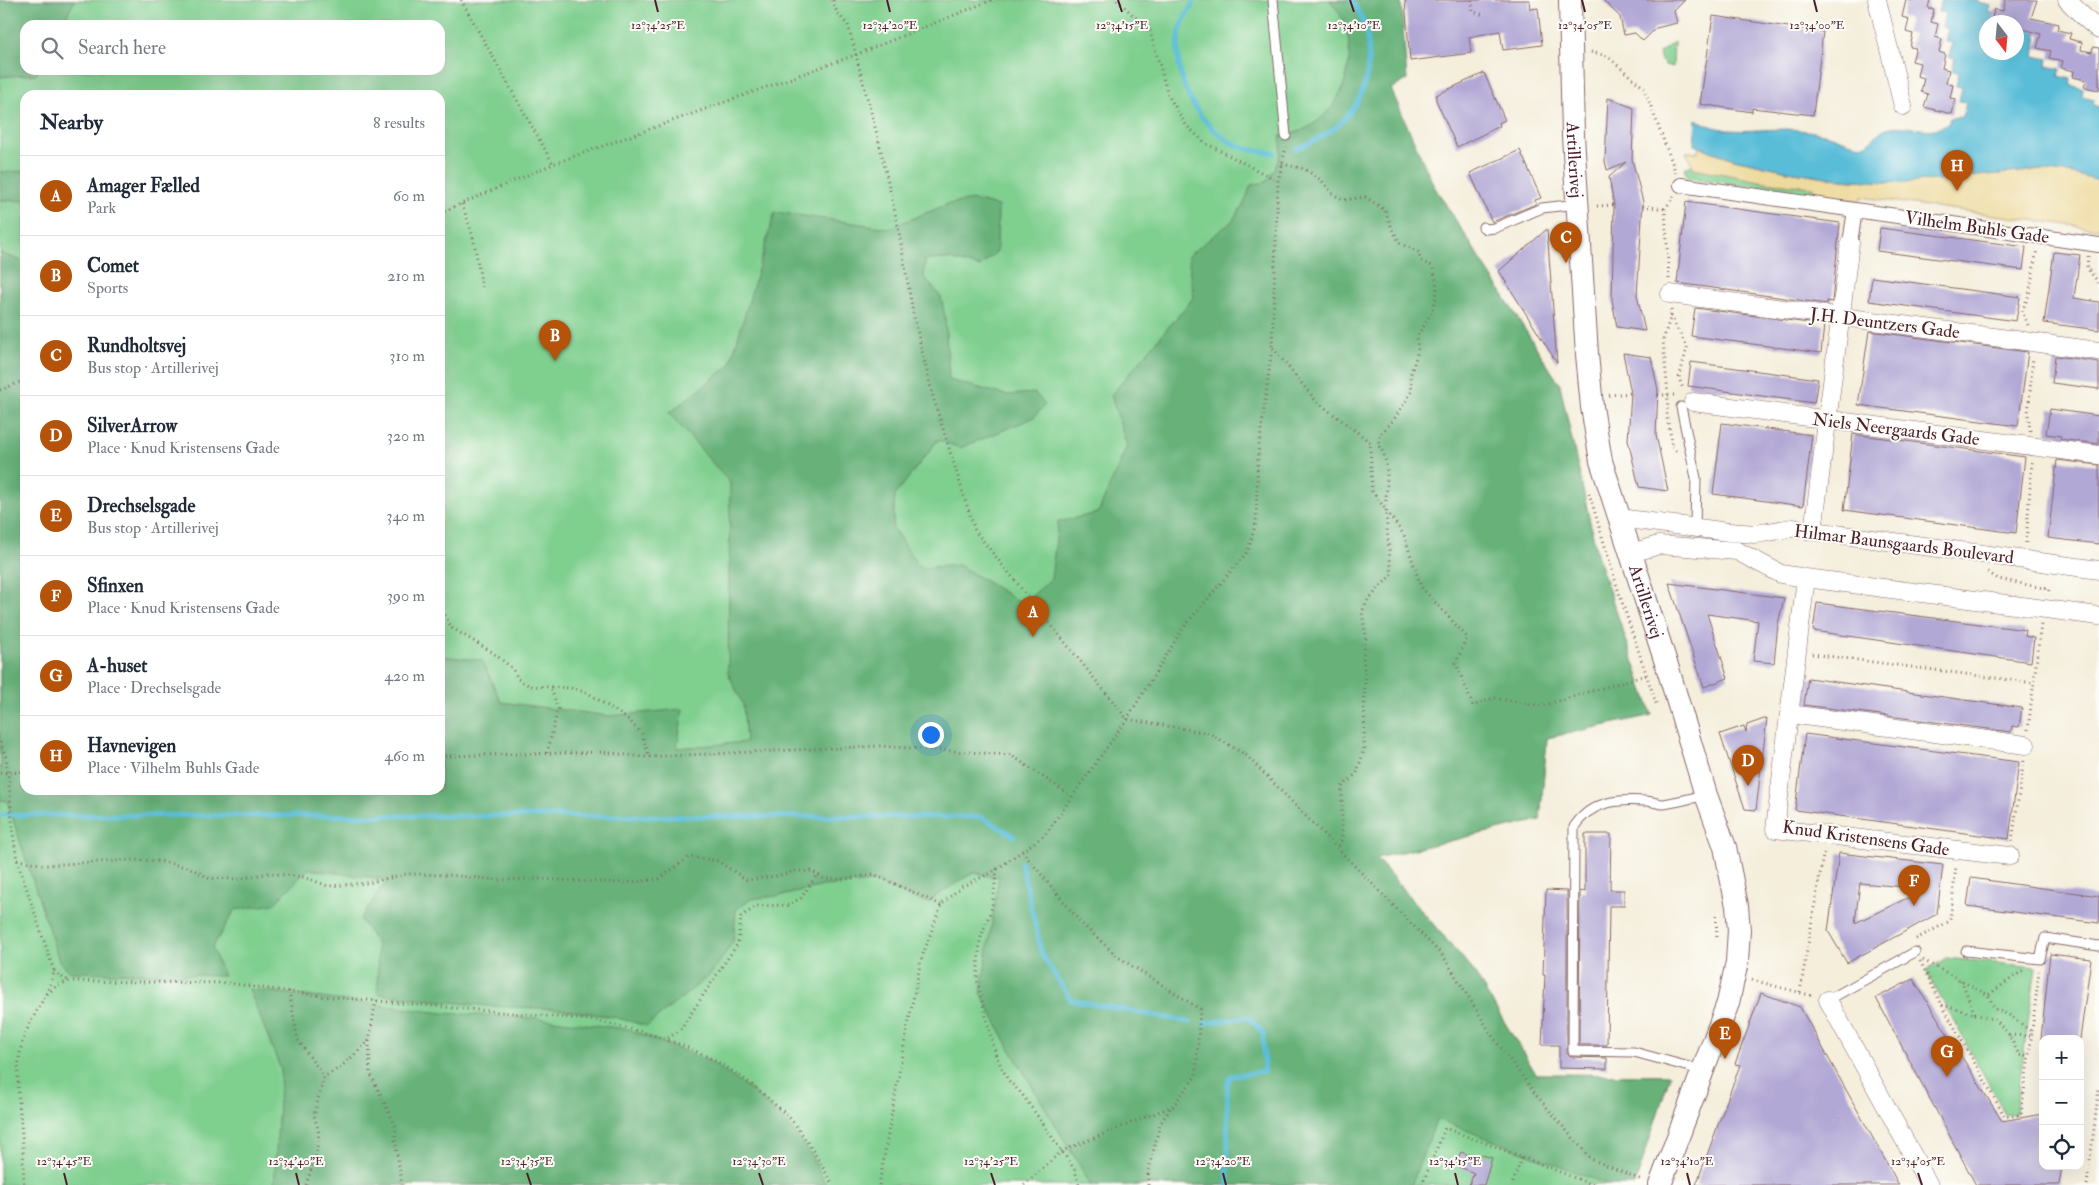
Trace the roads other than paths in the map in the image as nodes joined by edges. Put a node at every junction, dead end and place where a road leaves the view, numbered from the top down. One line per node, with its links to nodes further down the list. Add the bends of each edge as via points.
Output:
1 (1273, 0): 7 (lane)
2 (1570, 0): 9 (street, Artillerivej, via 1572,136)
3 (1877, 0): 6 (street)
4 (2067, 0): 5 (street)
5 (2099, 30)
6 (1903, 106)
7 (1286, 136)
8 (1681, 185): 10 (street, Vilhelm Buhls Gade)
9 (1587, 205): 11 (lane, via 1542,208 1495,228); 20 (street, Artillerivej, via 1586,354 1601,461)
10 (1855, 210): 12 (street); 13 (street, Vilhelm Buhls Gade)
11 (1483, 227)
12 (1850, 242): 15 (street)
13 (2095, 244)
14 (1670, 294): 15 (street, J.H. Deuntzers Gade)
15 (1840, 317): 16 (street, J.H. Deuntzers Gade); 18 (street)
16 (2099, 351)
17 (1686, 402): 18 (street, Niels Neergaards Gade); 21 (lane, via 1696,478)
18 (1827, 420): 19 (street, Niels Neergaards Gade); 22 (street)
19 (2099, 455)
20 (1619, 518): 21 (street, Hilmar Baunsgaards Boulevard); 23 (street, Artillerivej)
21 (1695, 528): 22 (street, Hilmar Baunsgaards Boulevard, via 1756,534 1792,528)
22 (1813, 531): 24 (street, Hilmar Baunsgaards Boulevard)
23 (1631, 553): 25 (street, via 1659,545 1736,551 1781,574); 29 (street, Artillerivej)
24 (2099, 570)
25 (1806, 578): 26 (street); 27 (street, Knud Kristensens Gade)
26 (2099, 616)
27 (1789, 714): 28 (street); 30 (street, Knud Kristensens Gade, via 1774,829)
28 (2026, 745)
29 (1706, 795): 35 (street, Artillerivej, via 1725,847 1734,884 1738,930 1728,1003); 35 (lane, via 1663,804 1620,800 1588,810 1574,827 1573,1051 1634,1052)
30 (2010, 856)
31 (2099, 946): 32 (lane, via 2045,938 2040,959)
32 (1966, 951)
33 (1915, 952): 34 (lane)
34 (1828, 1000): 37 (street)
35 (1704, 1071): 36 (street, Artillerivej)
36 (1653, 1183)
37 (1929, 1185)

